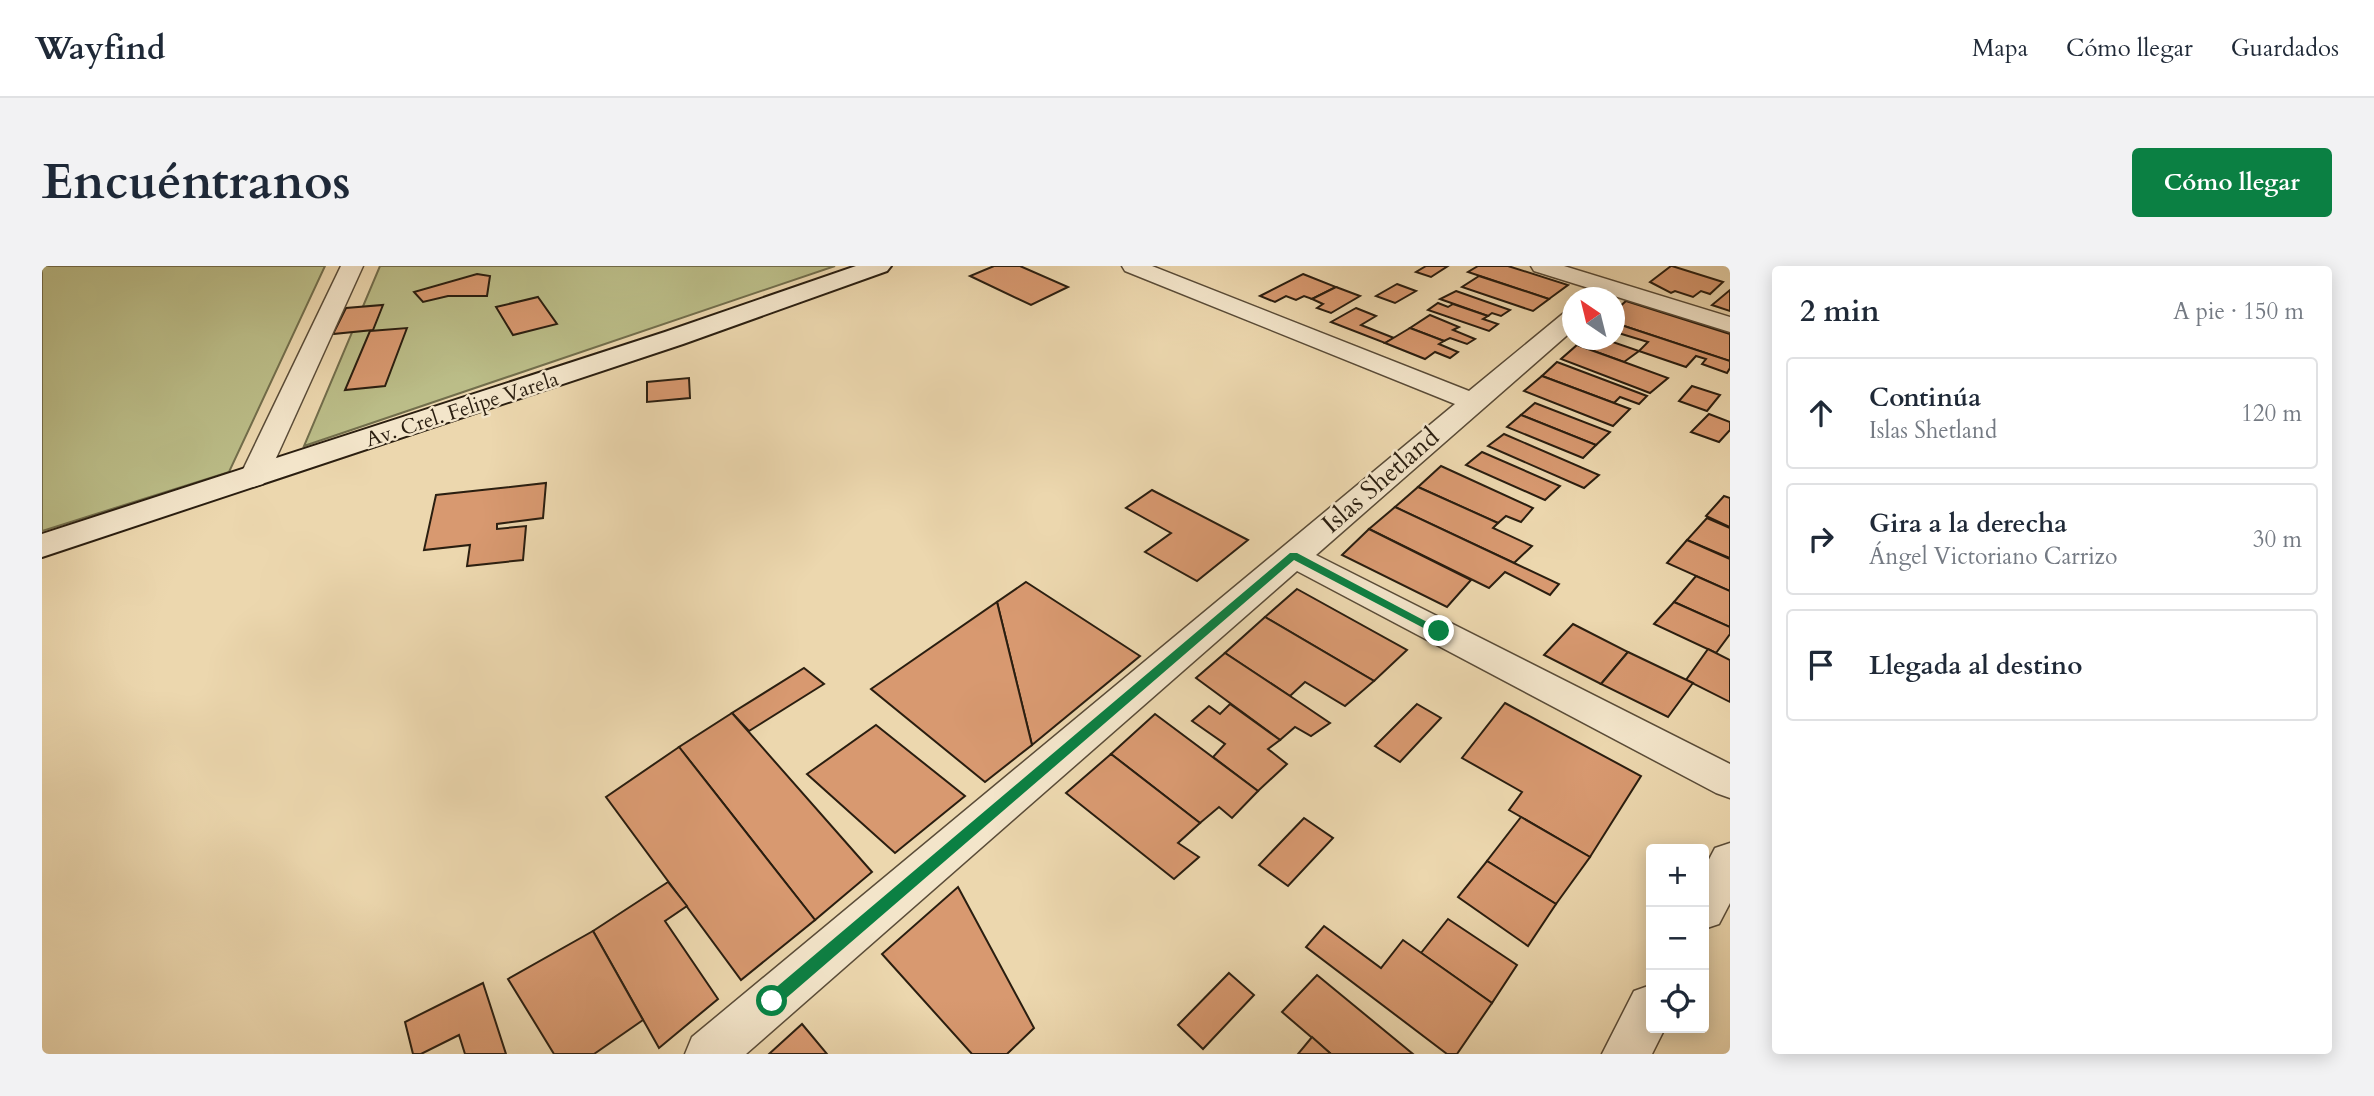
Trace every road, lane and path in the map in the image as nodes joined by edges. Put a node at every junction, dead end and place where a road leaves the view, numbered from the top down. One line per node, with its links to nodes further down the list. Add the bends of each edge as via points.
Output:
1 (352, 266): 9 (street)
2 (879, 266): 9 (main road, Av. Crel. Felipe Varela)
3 (1133, 266): 8 (street)
4 (1542, 266): 5 (street)
5 (1610, 286): 6 (street)
6 (1730, 325)
7 (1562, 326): 8 (street, Islas Shetland)
8 (1471, 401): 11 (street, Islas Shetland)
9 (253, 478): 10 (main road, Av. Crel. Felipe Varela)
10 (42, 546)
11 (1293, 556): 12 (street); 16 (street, Islas Shetland)
12 (1730, 782)
13 (1730, 861): 14 (street)
14 (1706, 907)
15 (1646, 1016): 17 (street)
16 (709, 1054)
17 (1626, 1054)

